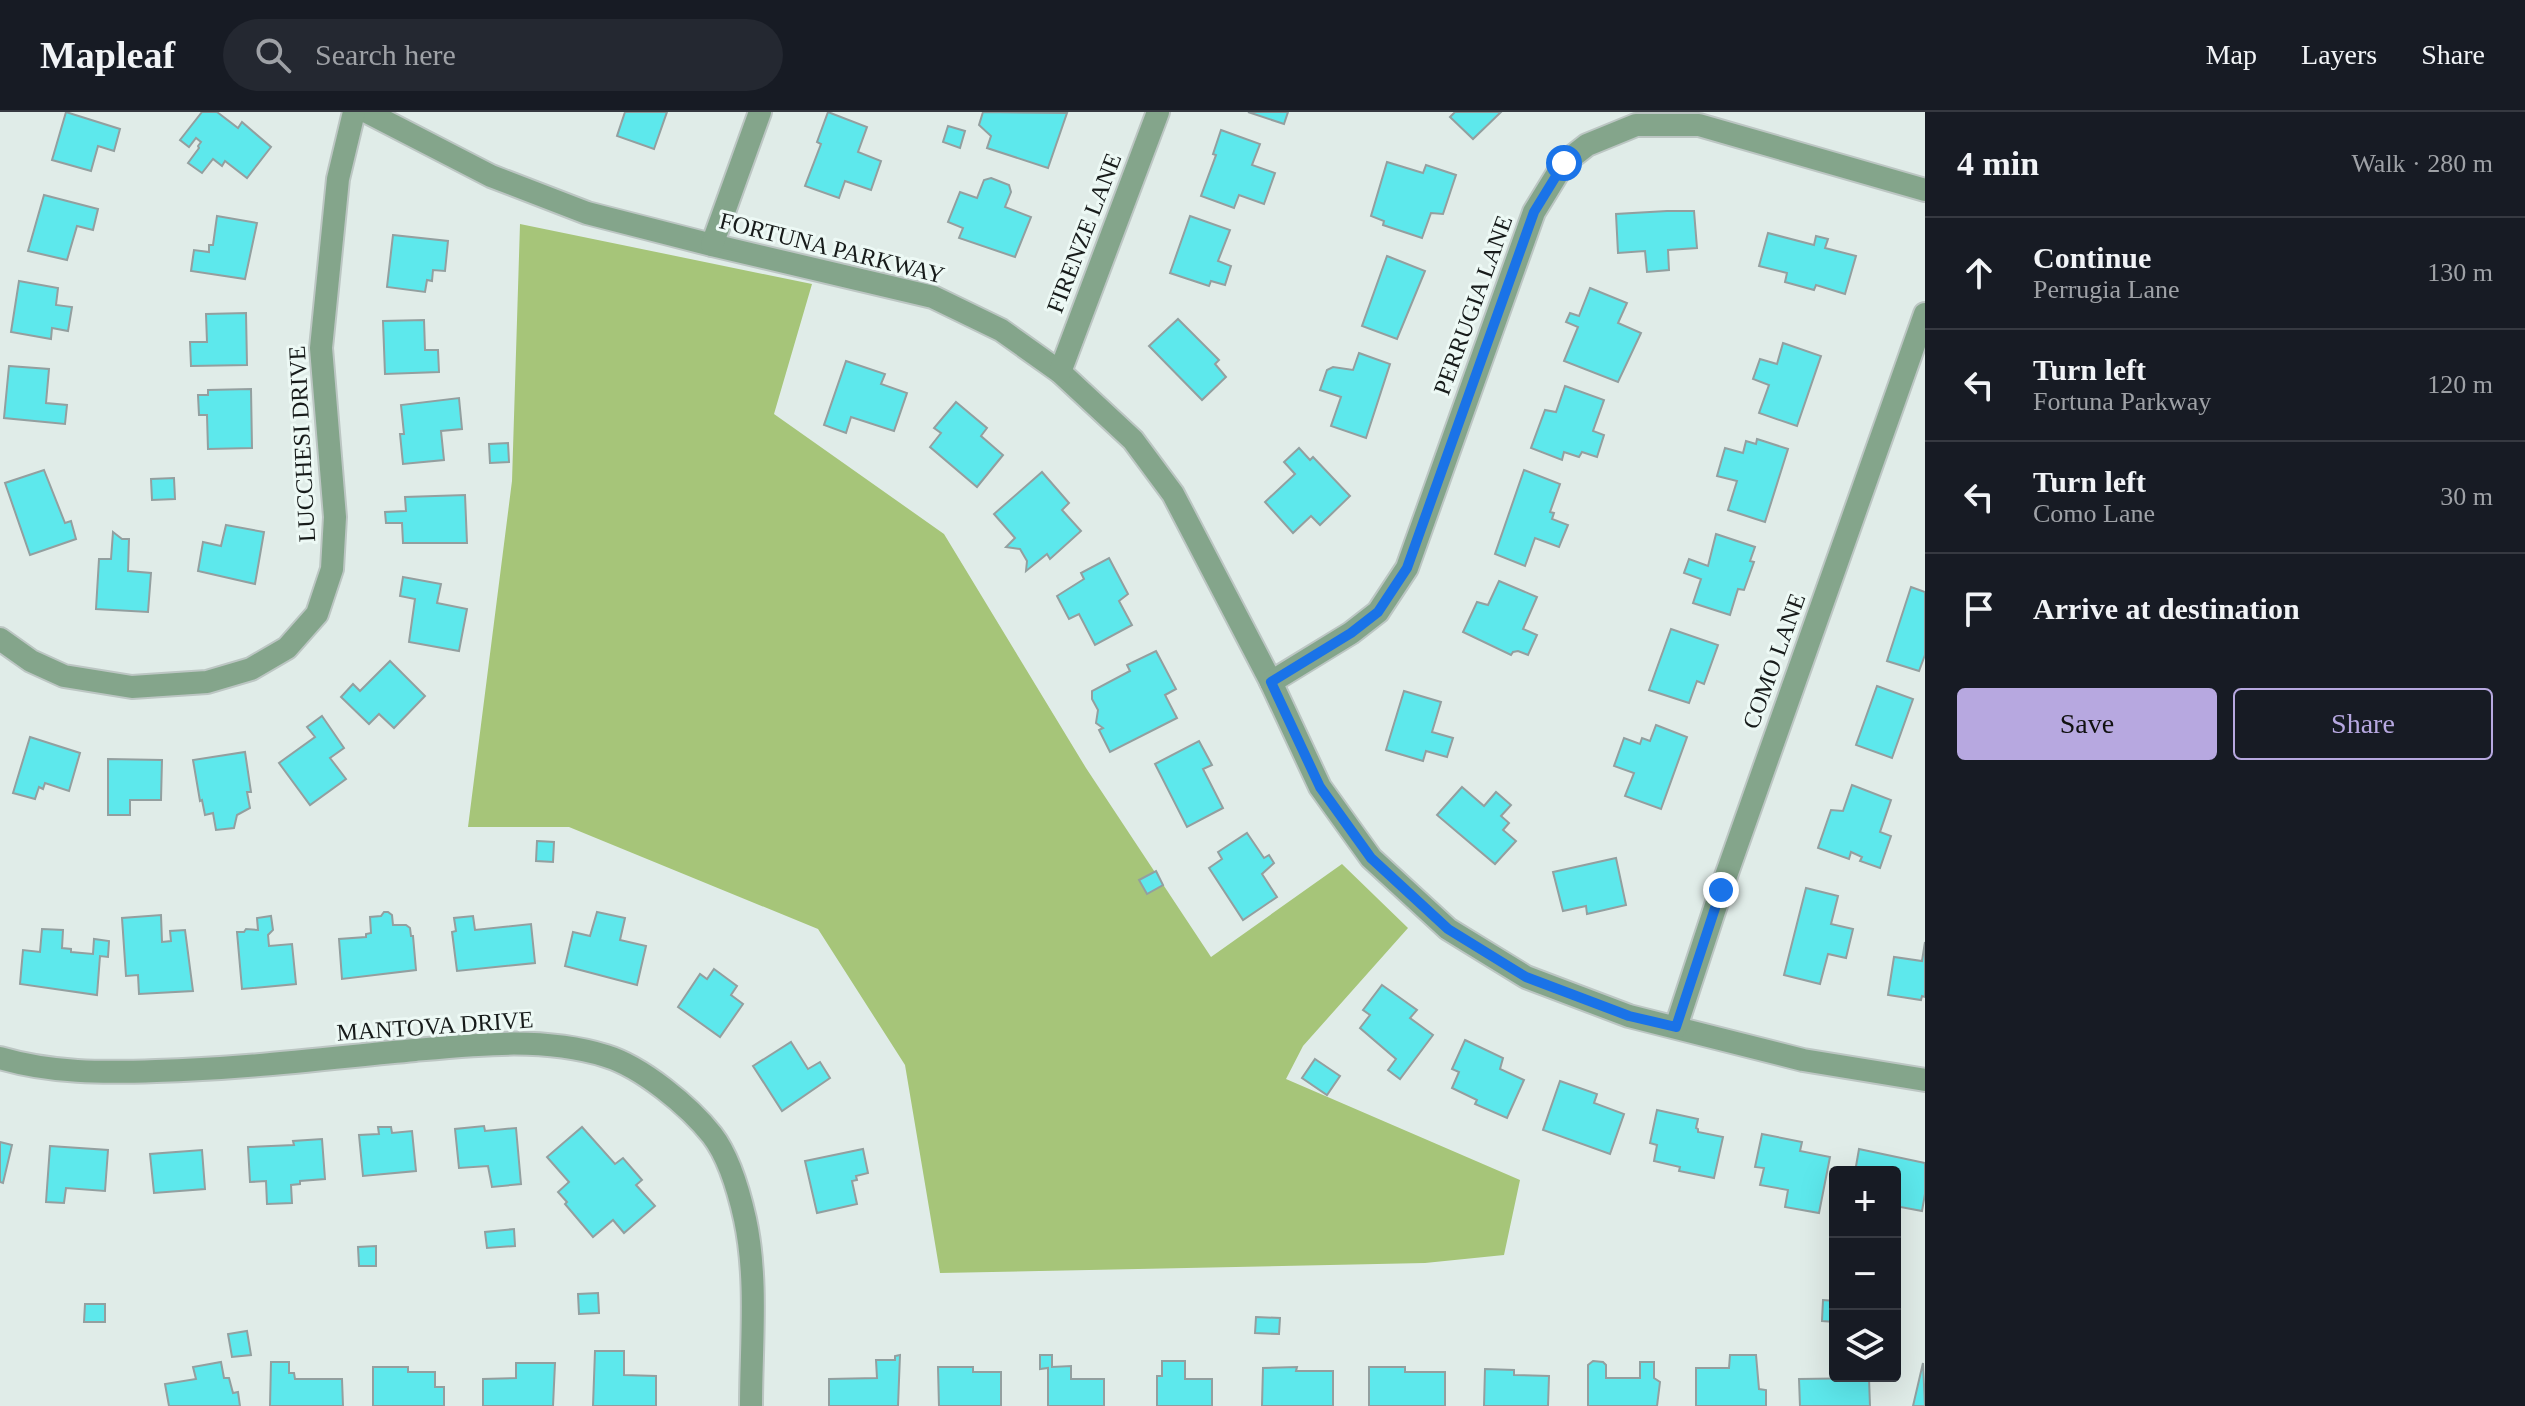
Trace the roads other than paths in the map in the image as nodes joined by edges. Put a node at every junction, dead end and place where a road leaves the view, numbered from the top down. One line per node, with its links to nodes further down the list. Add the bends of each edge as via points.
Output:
1 (354, 112): 9 (street, LUCCHESI DRIVE, via 338,179 321,348 335,517 332,569 317,614 287,648 251,669 207,682 132,687 64,676)
2 (367, 112): 6 (street, FORTUNA PARKWAY, via 491,176 587,213)
3 (760, 112): 6 (street)
4 (1158, 112): 8 (street, FIRENZE LANE)
5 (1925, 190): 10 (street, PERRUGIA LANE, via 1699,125 1636,125 1587,145 1564,163 1534,212 1407,568 1378,612)
6 (712, 245): 8 (street, FORTUNA PARKWAY, via 933,297 1001,330)
7 (1925, 314): 11 (street, COMO LANE)
8 (1060, 372): 10 (street, FORTUNA PARKWAY, via 1133,440 1173,494)
9 (0, 639)
10 (1271, 682): 11 (street, FORTUNA PARKWAY, via 1320,787 1371,858 1448,929 1526,977 1629,1016)
11 (1676, 1027): 13 (street, FORTUNA PARKWAY, via 1803,1060)
12 (0, 1058): 14 (street, MANTOVA DRIVE, via 92,1073 204,1070 487,1044 545,1044 608,1057 658,1083 712,1136 728,1166 745,1220 752,1275)
13 (1925, 1080)
14 (751, 1406)

